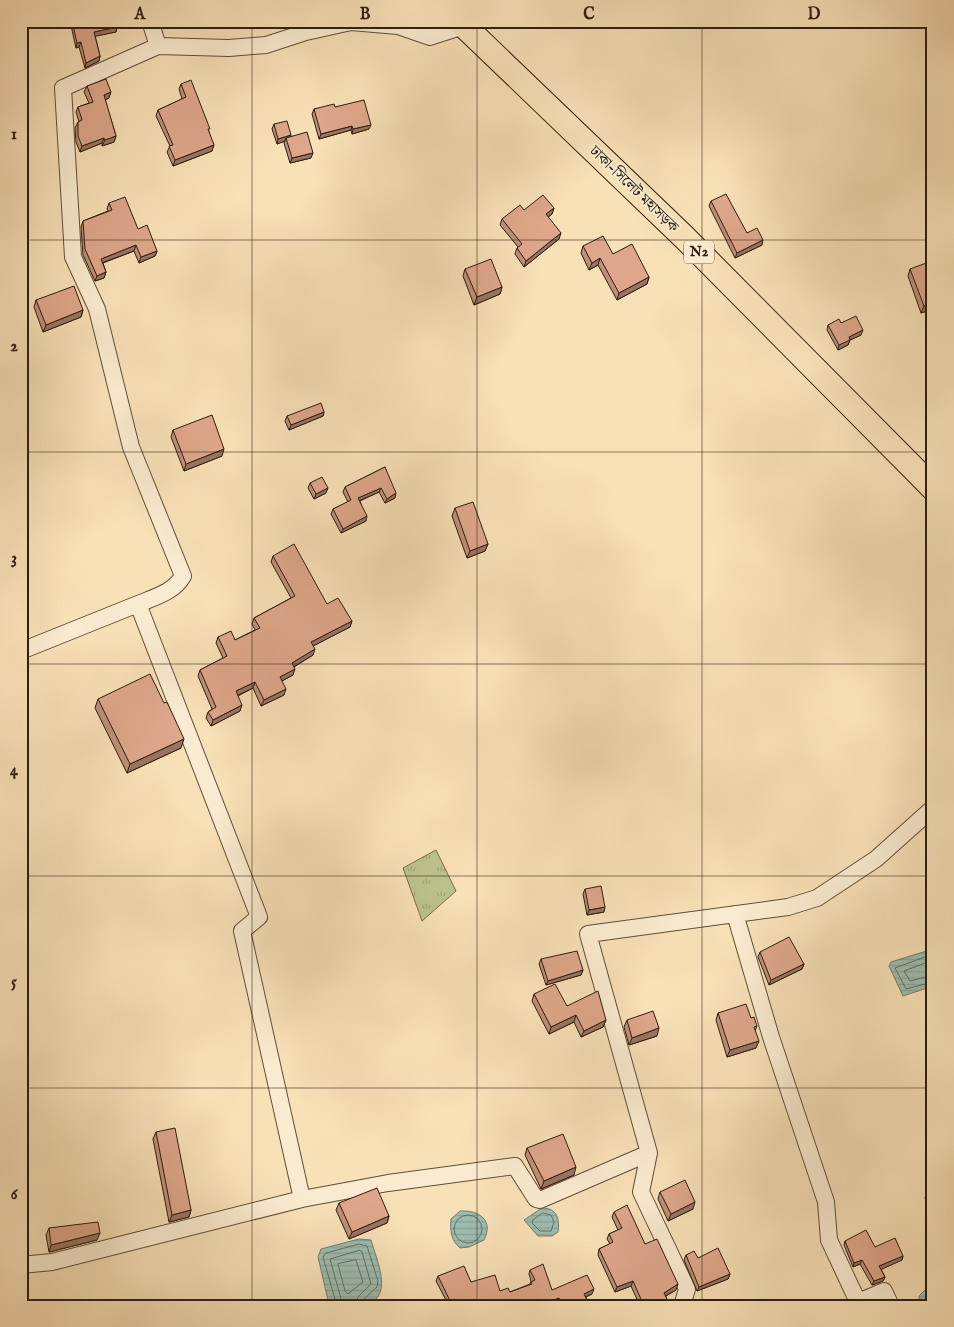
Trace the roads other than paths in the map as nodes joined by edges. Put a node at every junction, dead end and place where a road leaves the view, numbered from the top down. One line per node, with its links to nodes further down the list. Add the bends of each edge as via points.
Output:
1 (150, 21): 3 (street)
2 (461, 24): 3 (street, via 430,37 398,26 351,22 266,45 229,48); 4 (highway, ঢাকা-সিলেট মহাসড়ক / N2, via 684,237)
3 (158, 46): 5 (street, via 63,88 73,257 97,309 131,447 183,576 167,592)
4 (933, 488)
5 (138, 604): 6 (street); 10 (street, via 259,917 242,931)
6 (21, 651)
7 (933, 808): 8 (street, via 876,859 817,898 788,907)
8 (735, 914): 9 (street, via 588,934); 13 (street, via 771,1037 826,1202 829,1240 858,1302 884,1291)
9 (649, 1153): 10 (street, via 540,1200 536,1199 515,1166 388,1183); 12 (street, via 641,1192 687,1288)
10 (302, 1199): 11 (street, via 52,1262)
11 (21, 1265)
12 (682, 1306)
13 (891, 1306)

